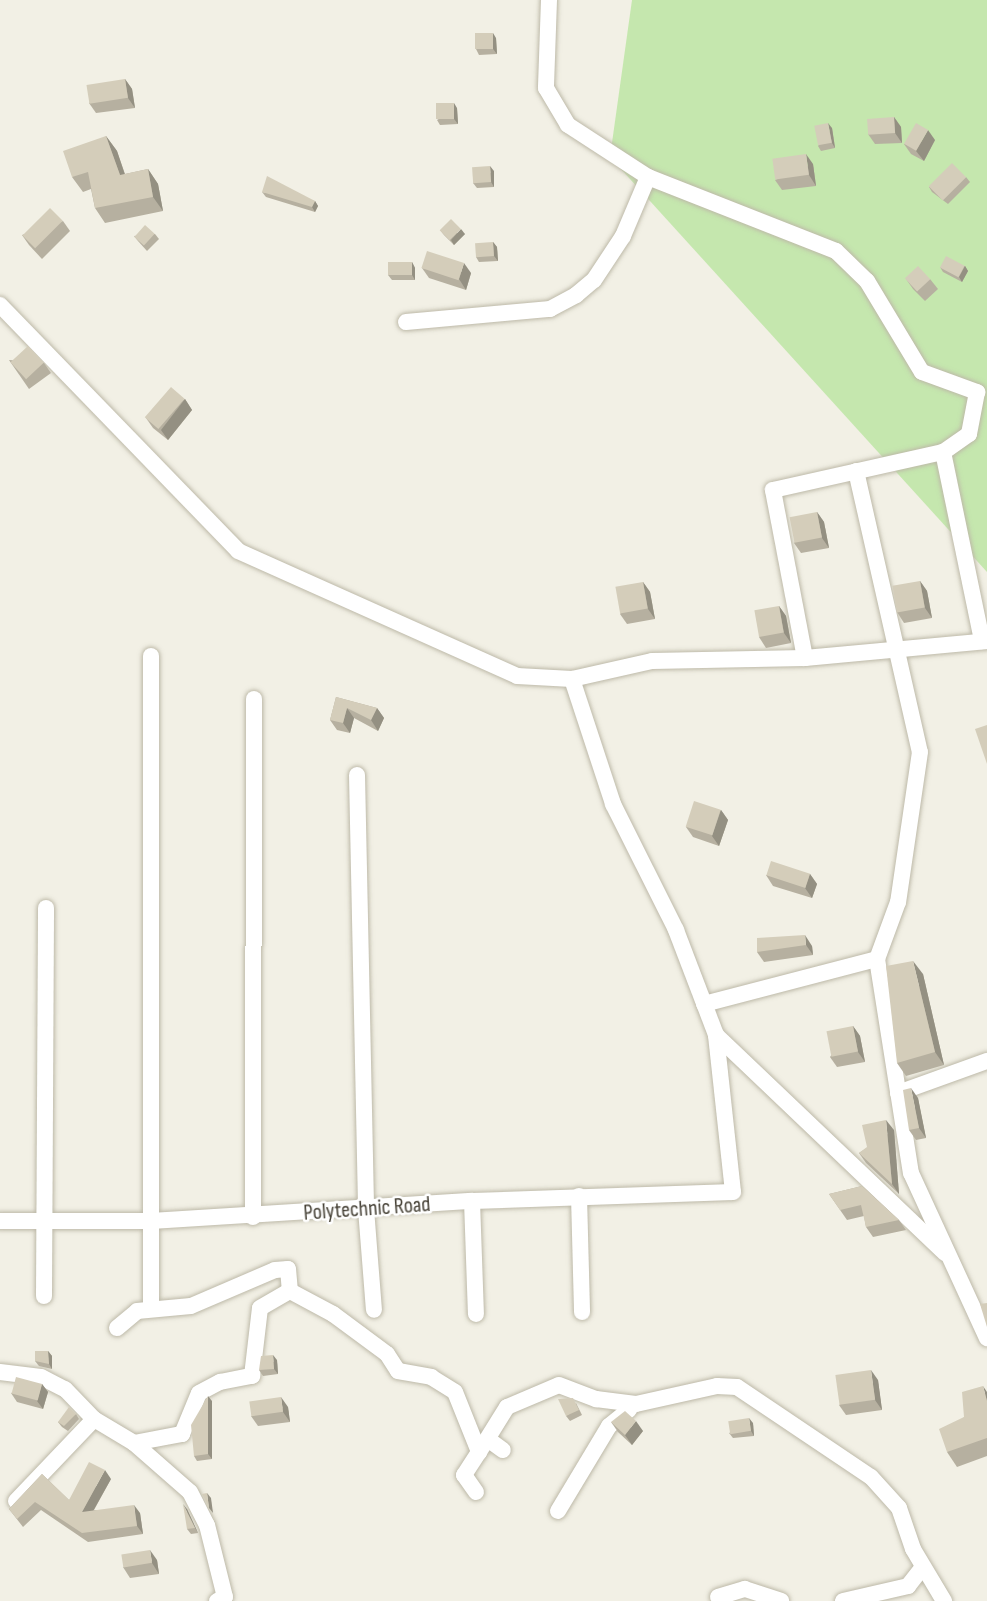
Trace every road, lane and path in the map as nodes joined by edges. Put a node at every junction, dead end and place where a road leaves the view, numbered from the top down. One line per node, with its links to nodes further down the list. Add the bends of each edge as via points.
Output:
1 (549, 0): 2 (street, via 546,88 568,125)
2 (648, 177): 4 (street, via 623,236 594,280 576,295 550,309); 5 (street, via 836,251 867,281 922,372)
3 (0, 305): 12 (street, via 238,551 517,676)
4 (406, 322)
5 (982, 394): 6 (street, via 969,434)
6 (944, 452): 7 (street); 8 (street)
7 (856, 471): 9 (street); 11 (street, via 773,490)
8 (985, 641): 9 (street)
9 (896, 651): 11 (street); 16 (street, via 920,753 898,902)
10 (151, 656): 27 (street)
11 (805, 658): 12 (street, via 652,661)
12 (572, 679): 17 (street, via 613,804 676,930)
13 (254, 699): 24 (street)
14 (357, 775): 23 (street)
15 (46, 908): 26 (street)
16 (877, 959): 17 (street); 20 (street)
17 (704, 1004): 18 (street)
18 (716, 1035): 21 (street, Polytechnic Road, via 734,1192); 28 (street)
19 (987, 1061): 20 (street)
20 (898, 1093): 28 (street, via 911,1173)
21 (579, 1196): 22 (street, Polytechnic Road); 33 (street)
22 (472, 1201): 23 (street, Polytechnic Road); 34 (street)
23 (366, 1209): 24 (street, Polytechnic Road); 32 (street)
24 (254, 1217): 27 (street, Polytechnic Road)
25 (0, 1221): 26 (street, Polytechnic Road)
26 (44, 1221): 27 (street, Polytechnic Road); 30 (street)
27 (151, 1221): 31 (street)
28 (945, 1253): 36 (street)
29 (290, 1291): 35 (street, via 288,1269 275,1270 191,1306 137,1311); 40 (street, via 260,1308 252,1376 220,1382 199,1393 182,1434); 41 (street, via 333,1314 387,1354 398,1371 431,1377 455,1392)
30 (44, 1296)
31 (151, 1304)
32 (374, 1310)
33 (582, 1312)
34 (476, 1314)
35 (117, 1328)
36 (987, 1338)
37 (0, 1371): 39 (street, via 41,1377 65,1389)
38 (636, 1404): 41 (street, via 596,1398 559,1385 507,1407); 45 (street, via 609,1426); 46 (street, via 717,1386 737,1387 871,1477 899,1508)
39 (94, 1419): 40 (street); 44 (street)
40 (134, 1443): 48 (street, via 190,1492 207,1525)
41 (484, 1446): 42 (street); 43 (street, via 464,1475)
42 (503, 1450)
43 (476, 1492)
44 (16, 1501)
45 (558, 1511)
46 (923, 1567): 50 (street, via 908,1586); 51 (street)
47 (718, 1597): 49 (street, via 745,1589)
48 (225, 1600)
49 (781, 1601)
50 (843, 1601)
51 (944, 1601)

